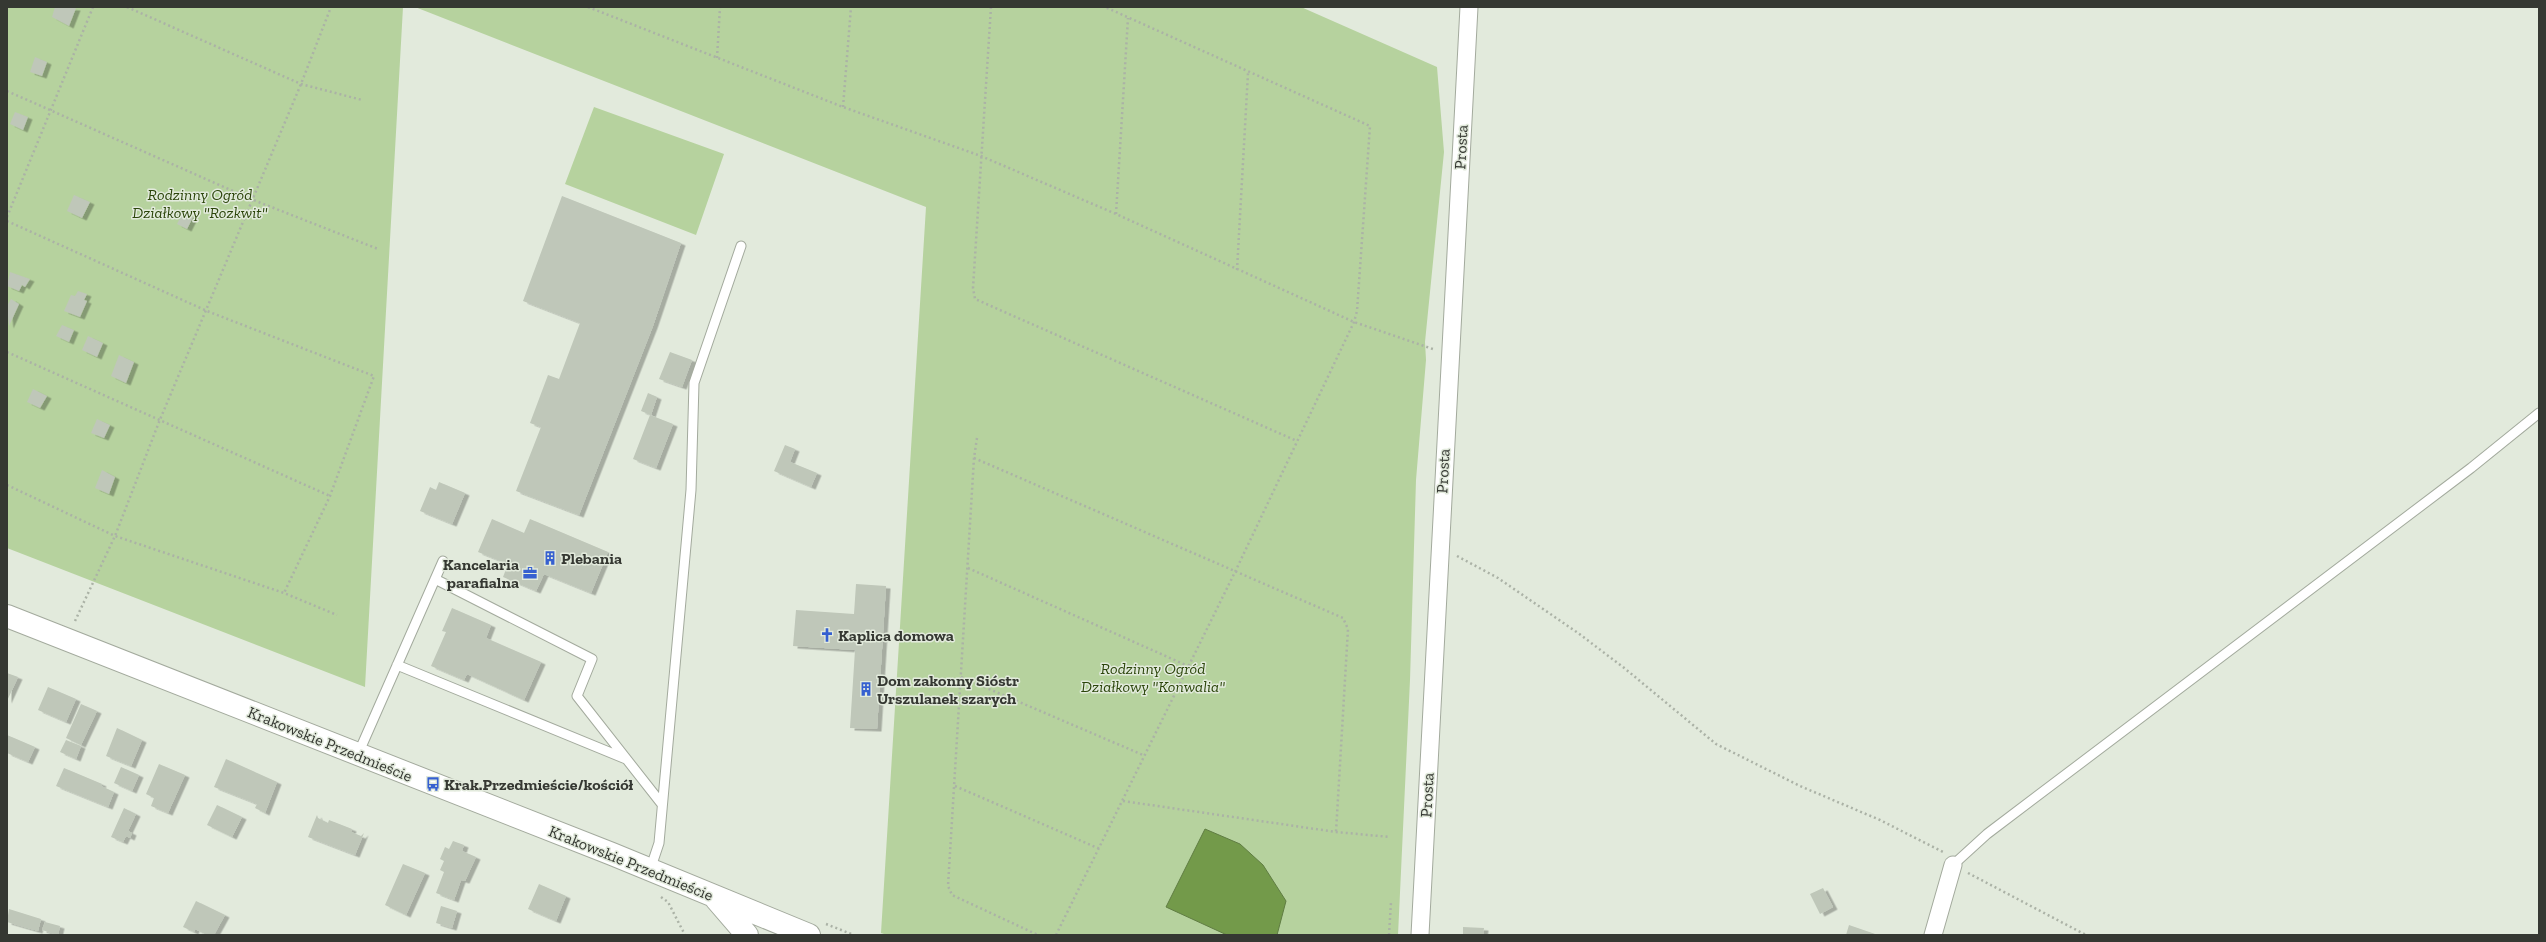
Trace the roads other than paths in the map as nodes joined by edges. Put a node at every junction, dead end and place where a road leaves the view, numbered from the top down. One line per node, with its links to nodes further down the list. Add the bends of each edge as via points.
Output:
1 (1469, 7): 16 (street, Prosta)
2 (741, 246): 10 (lane, via 694,383 691,490)
3 (2539, 413): 11 (lane, via 2471,468 1987,834)
4 (443, 561): 5 (lane)
5 (435, 579): 7 (lane); 9 (lane, via 592,659 577,696)
6 (7, 616): 8 (street, Krakowskie Przedmieście)
7 (397, 665): 8 (lane); 9 (lane)
8 (358, 755): 12 (street, Krakowskie Przedmieście)
9 (628, 759): 10 (lane)
10 (661, 803): 12 (lane, via 659,843)
11 (1956, 863): 17 (street)
12 (650, 870): 13 (street, Krakowskie Przedmieście)
13 (714, 897): 14 (street, Krakowskie Przedmieście); 15 (street)
14 (804, 934)
15 (747, 935)
16 (1420, 935)
17 (1933, 935)

